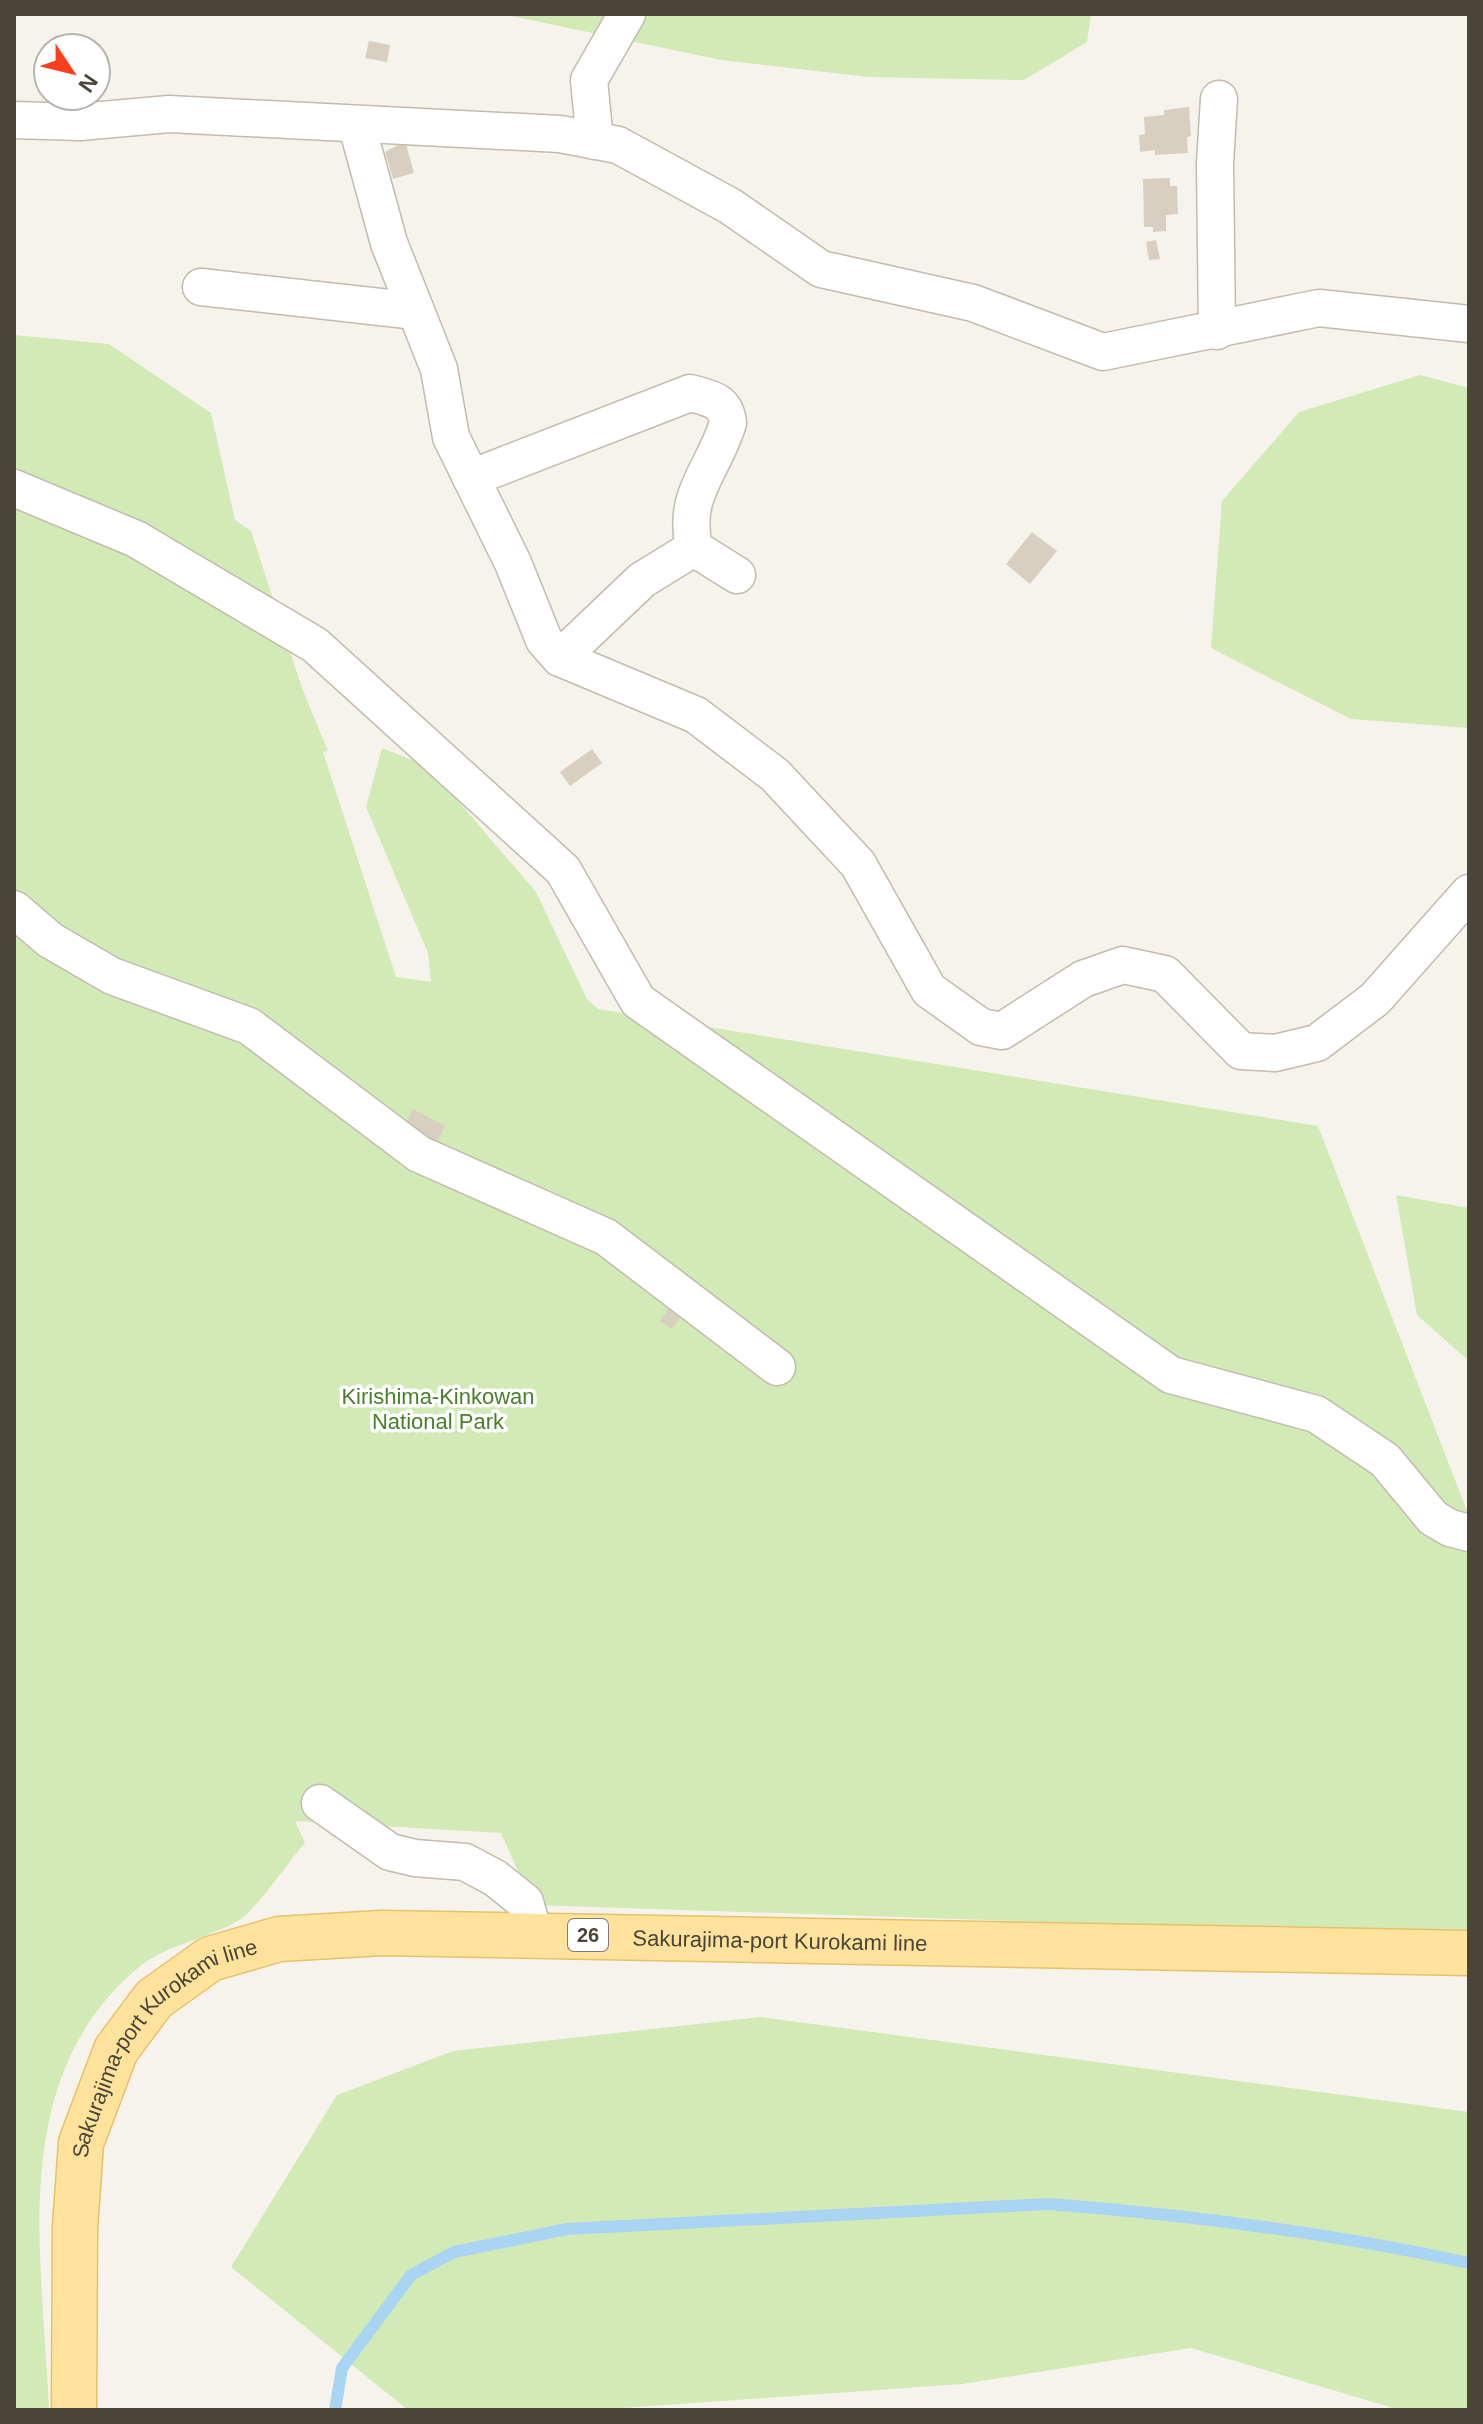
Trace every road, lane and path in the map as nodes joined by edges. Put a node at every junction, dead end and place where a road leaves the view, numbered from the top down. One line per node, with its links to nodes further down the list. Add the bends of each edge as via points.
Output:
1 (627, 14): 5 (street, via 589,80)
2 (1219, 99): 9 (street)
3 (14, 120): 4 (street, via 80,122 169,114)
4 (357, 126): 5 (street, via 560,134); 7 (street, via 389,243)
5 (595, 141): 9 (street, via 618,145 730,206 821,269 973,303 1103,352)
6 (201, 287): 7 (street)
7 (416, 311): 10 (street, via 439,369 451,437)
8 (1469, 324): 9 (street, via 1319,308)
9 (1217, 331)
10 (471, 478): 12 (street, via 690,393 716,400 727,412 728,423 690,507); 14 (street, via 544,640)
11 (14, 488): 18 (street, via 136,539 315,645 563,870 638,1001 1171,1375 1316,1414 1385,1460 1433,1518)
12 (694, 548): 13 (street); 14 (street, via 642,580)
13 (737, 575)
14 (560, 658): 15 (street, via 696,715 775,775 858,864 929,990 981,1027 1002,1031 1083,979 1123,965 1165,974 1241,1051 1275,1053 1317,1043 1375,999)
15 (1469, 893)
16 (14, 909): 17 (street, via 50,940 112,976 249,1026 419,1154 606,1237)
17 (777, 1367)
18 (1469, 1533)
19 (320, 1803): 20 (street, via 390,1852 465,1862 495,1878 525,1902)
20 (534, 1934): 21 (main road, Sakurajima-port Kurokami line / 26); 22 (main road, Sakurajima-port Kurokami line / 26, via 279,1939 210,1959 154,1999 116,2050 81,2143)
21 (1469, 1953)
22 (74, 2410)

